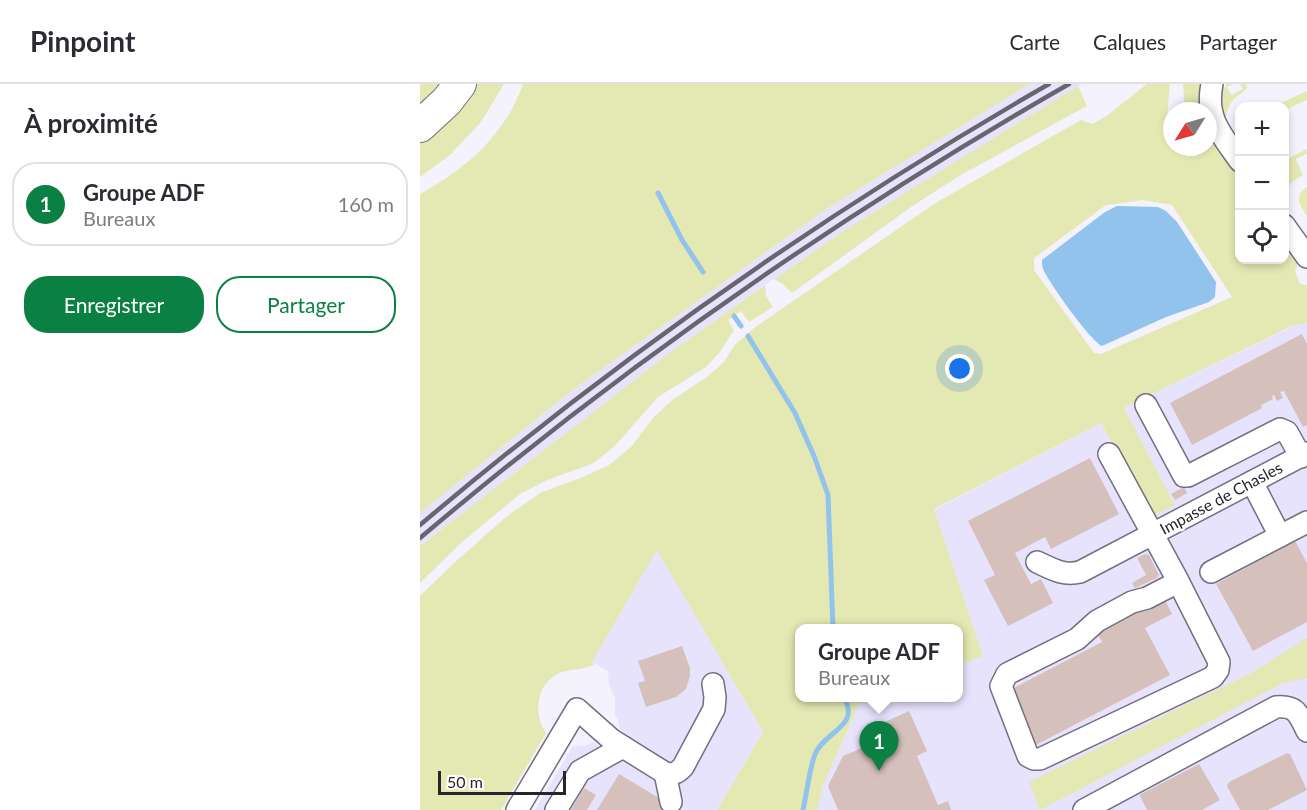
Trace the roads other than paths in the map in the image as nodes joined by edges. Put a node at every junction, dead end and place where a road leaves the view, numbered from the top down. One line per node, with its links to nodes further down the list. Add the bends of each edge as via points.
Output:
1 (460, 84): 6 (highway)
2 (1212, 84): 4 (street)
3 (1220, 84): 5 (street)
4 (1210, 102)
5 (1211, 102)
6 (420, 126)
7 (1217, 129): 8 (street)
8 (1236, 156)
9 (1289, 232): 10 (street)
10 (1307, 257)
11 (1146, 405): 13 (street, via 1184,476 1280,429 1287,432)
12 (1109, 454): 17 (street)
13 (1304, 455): 14 (street, Impasse de Chasles)
14 (1252, 482): 16 (street); 17 (street, Impasse de Chasles)
15 (1307, 522): 16 (street)
16 (1280, 536): 19 (street)
17 (1143, 539): 18 (street, Impasse de Chasles, via 1071,574); 20 (street)
18 (1037, 562)
19 (1211, 572)
20 (1178, 582): 20 (street, via 1219,662 1213,677 1040,759 1028,756 1001,686 1007,674 1077,639 1123,606)
21 (713, 684): 24 (street, via 714,709 683,767)
22 (1307, 731): 28 (street, via 1298,712 1276,707)
23 (624, 747): 24 (street); 26 (street, via 577,709); 27 (street, via 579,771)
24 (665, 773): 25 (street)
25 (671, 802)
26 (517, 810)
27 (556, 810)
28 (1084, 810)

